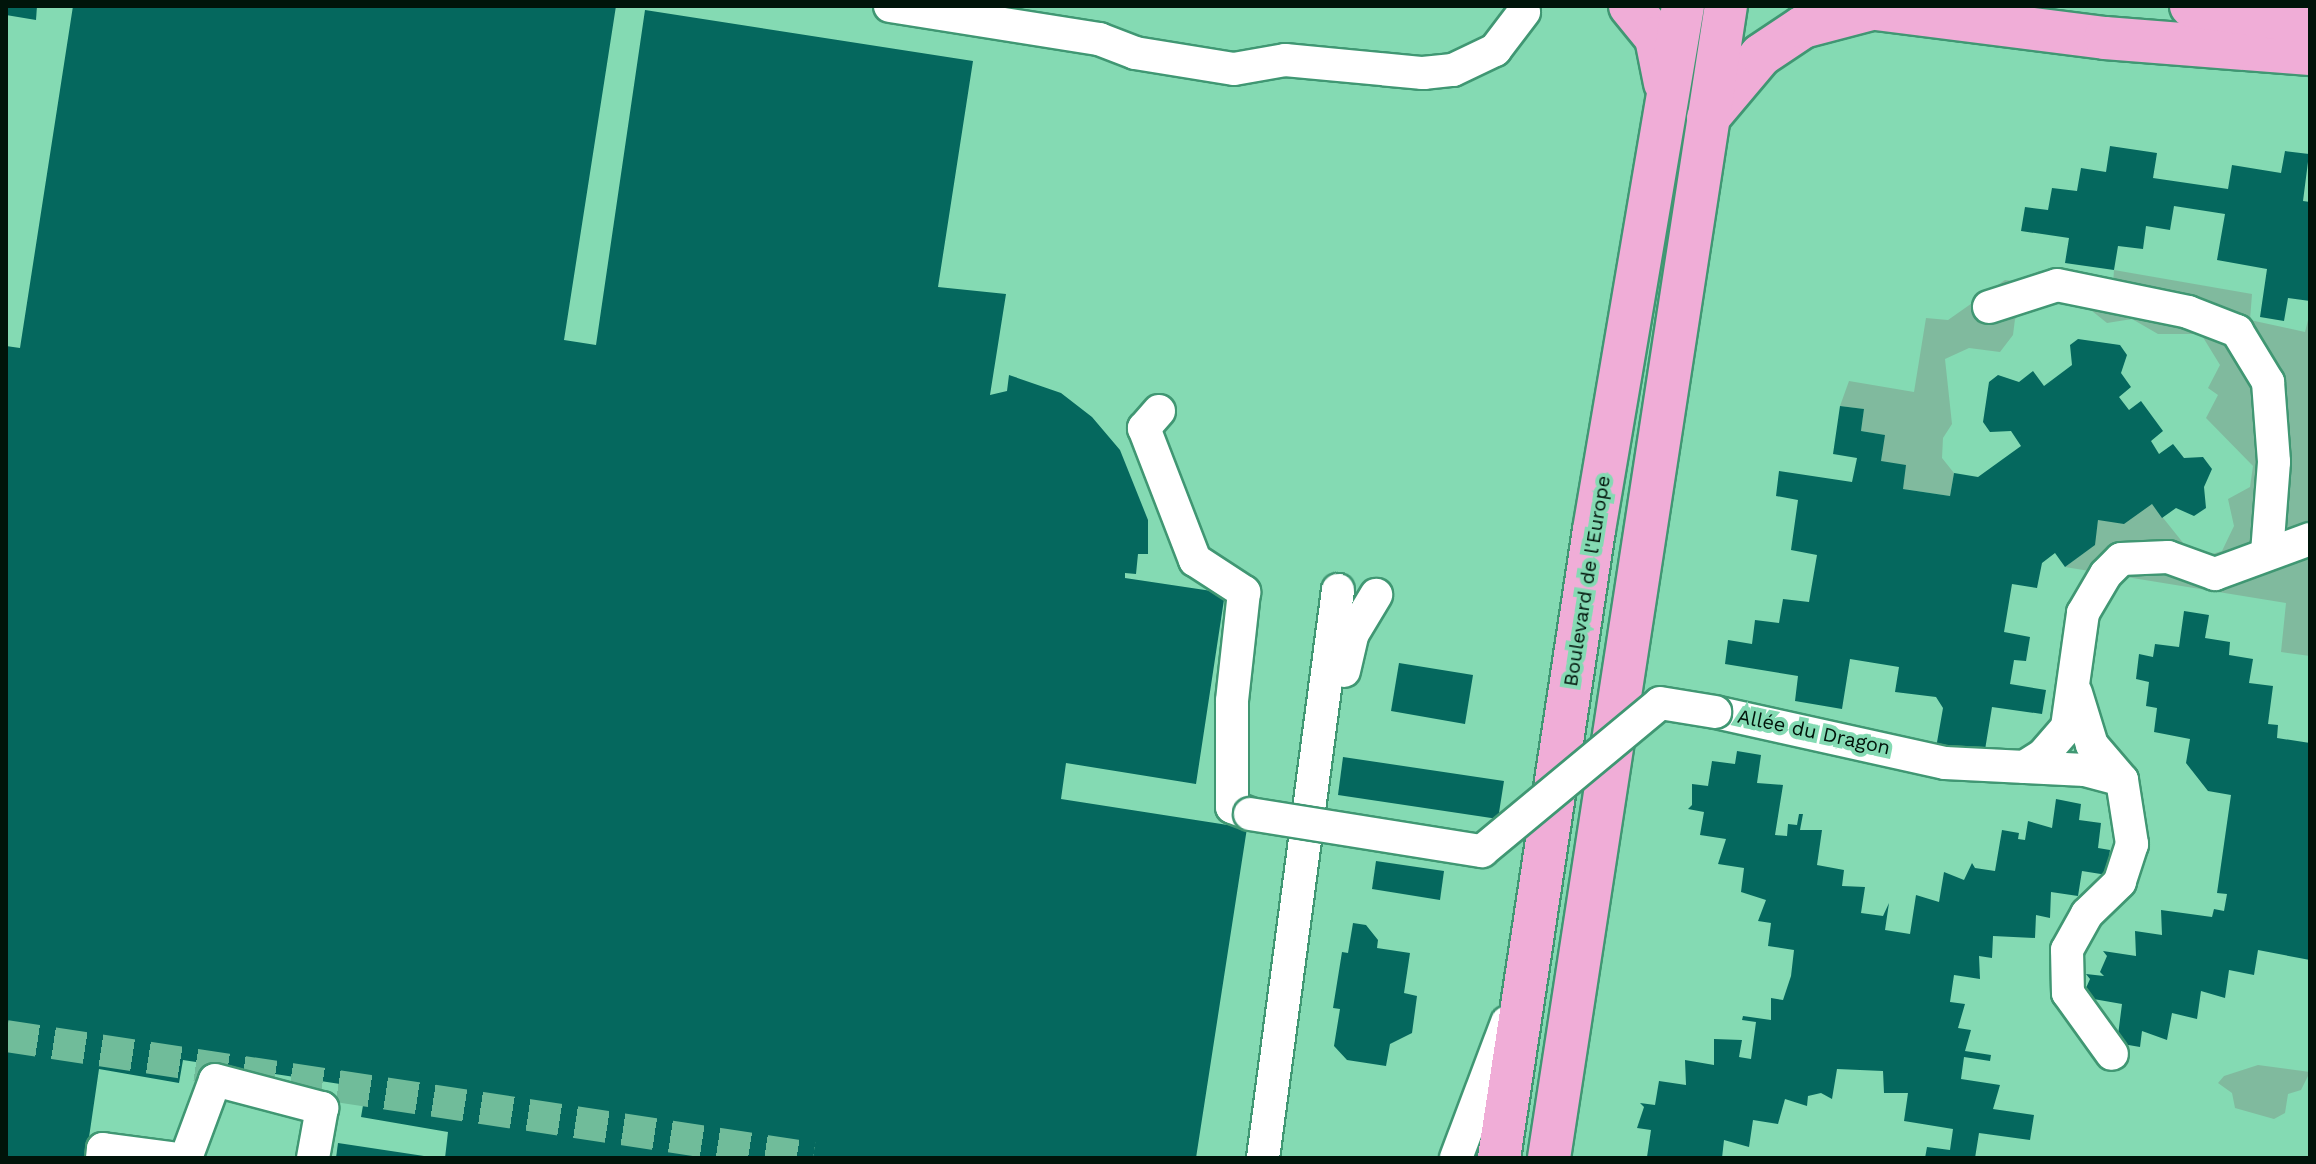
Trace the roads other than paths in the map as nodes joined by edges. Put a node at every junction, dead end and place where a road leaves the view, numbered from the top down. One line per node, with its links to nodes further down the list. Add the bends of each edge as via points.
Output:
1 (890, 6): 7 (street, via 1099,39 1135,53 1234,69 1285,60 1423,73 1453,70 1495,50)
2 (1630, 6): 10 (main road, via 1656,38)
3 (1683, 6): 10 (main road, Boulevard de l'Europe)
4 (1726, 6): 11 (main road)
5 (2191, 6): 8 (main road)
6 (1861, 8): 9 (main road, via 2105,38); 11 (main road, via 1803,27 1761,55)
7 (1524, 12)
8 (2310, 23)
9 (2310, 54)
10 (1668, 95): 22 (main road, Boulevard de l'Europe)
11 (1705, 122): 31 (main road, via 1642,580)
12 (1989, 307): 15 (street, via 2057,285 2188,312 2237,331 2268,382 2274,462)
13 (1159, 411): 20 (street, Allée du Dragon, bridge, via 1144,428 1195,560 1244,592 1232,701 1232,807 1482,851 1660,703 1769,718 1945,763)
14 (2310, 539): 15 (street)
15 (2267, 552): 18 (street, via 2215,574 2168,557 2121,559 2083,613)
16 (1338, 590): 19 (street, via 1320,704)
17 (1376, 595): 19 (street, via 1352,635 1338,703)
18 (2076, 693): 20 (street, via 2067,727 2043,755); 21 (street, via 2092,745)
19 (1321, 733): 28 (street)
20 (2024, 767): 21 (street, Allée du Dragon, via 2085,770)
21 (2122, 780): 23 (street, via 2132,844 2120,882 2087,914 2067,950 2068,993)
22 (1526, 966): 29 (street); 30 (main road, Boulevard de l'Europe)
23 (2112, 1054)
24 (102, 1158): 25 (street, via 103,1149)
25 (171, 1158)
26 (186, 1158): 27 (street, via 215,1080 322,1108)
27 (313, 1158)
28 (1263, 1158)
29 (1456, 1158)
30 (1499, 1158)
31 (1549, 1158)

